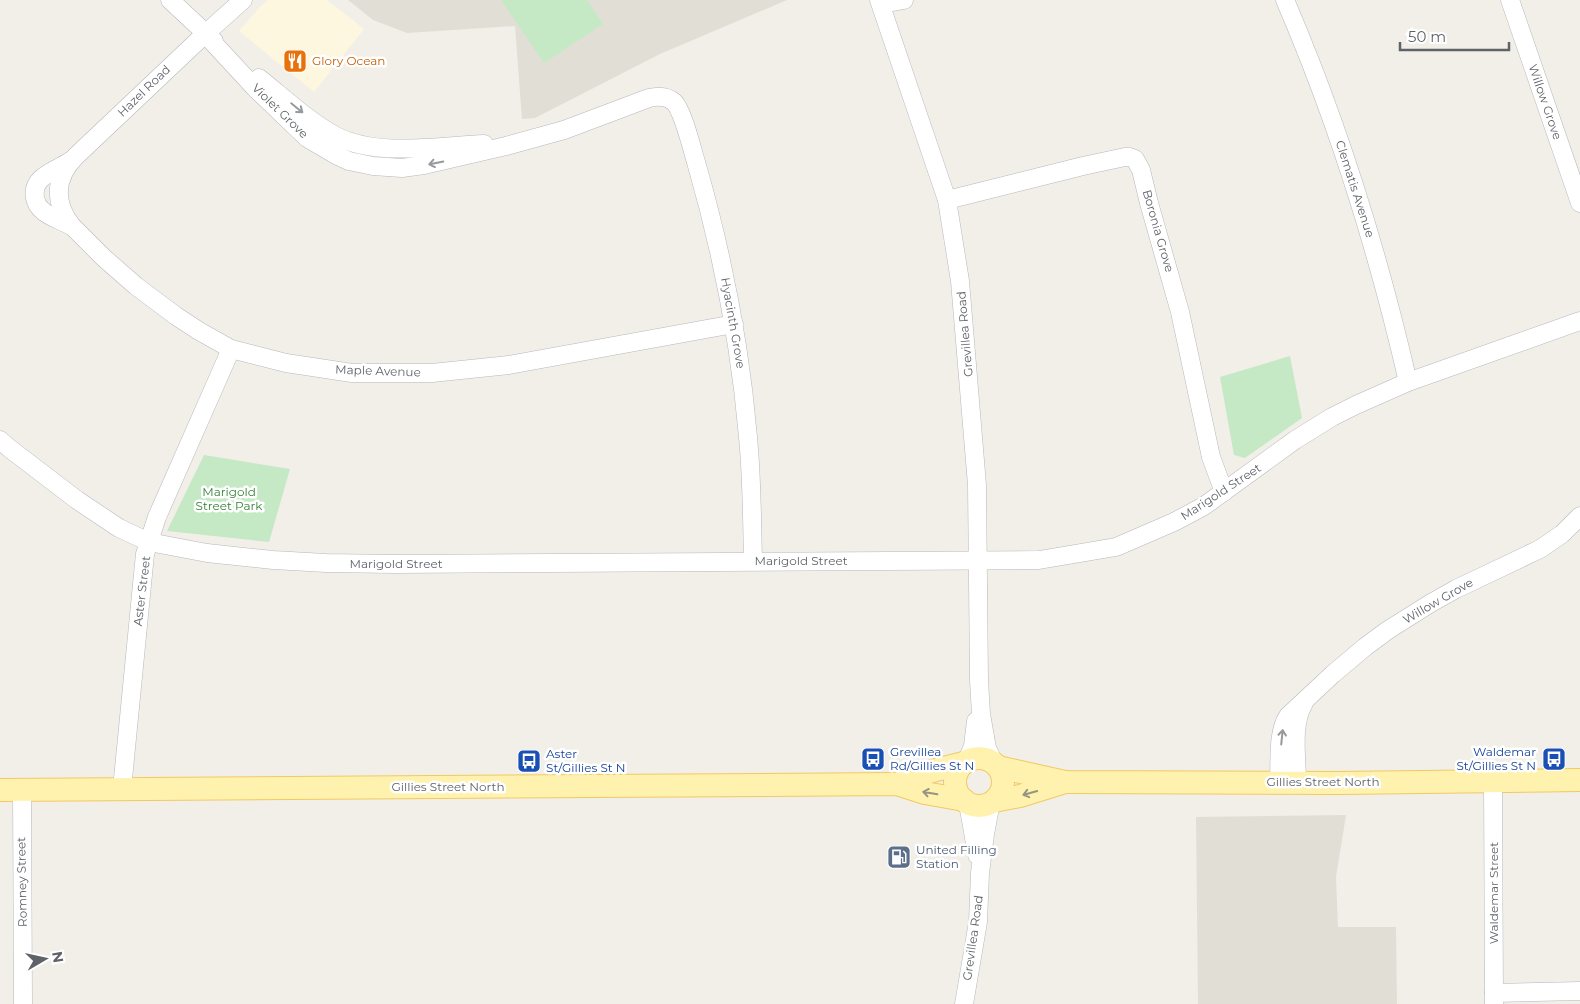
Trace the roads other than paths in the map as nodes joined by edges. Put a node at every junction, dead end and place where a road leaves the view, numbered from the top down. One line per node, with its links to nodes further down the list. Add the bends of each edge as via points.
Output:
1 (170, 0): 7 (street, Violet Grove)
2 (243, 0): 7 (street, Hazel Road)
3 (904, 0): 6 (street)
4 (1285, 0): 17 (street, Clematis Avenue, via 1353,178)
5 (1510, 0): 12 (street, Willow Grove)
6 (880, 2): 11 (street, Grevillea Road)
7 (205, 34): 8 (street, Violet Grove, via 319,125 337,136 372,147 517,143 572,127 646,99); 9 (street, Hazel Road)
8 (666, 98): 15 (street, Hyacinth Grove, via 678,109 695,160)
9 (73, 159): 10 (street, Hazel Road, via 63,173); 13 (street, via 41,178 34,194 41,210)
10 (59, 191): 13 (street, Maple Avenue, via 62,210)
11 (948, 200): 19 (street, Boronia Grove, via 1125,156 1137,161 1173,282 1211,457); 23 (street, Grevillea Road, via 968,365 977,485)
12 (1580, 203)
13 (74, 228): 16 (street, Maple Avenue, via 154,301)
14 (1580, 321): 17 (street, Marigold Street)
15 (734, 324): 16 (street, Maple Avenue, via 509,365 432,373 352,373 286,363); 22 (street, Hyacinth Grove, via 748,438)
16 (231, 349): 21 (street, Aster Street)
17 (1408, 382): 19 (street, Marigold Street, via 1332,417)
18 (0, 440): 21 (street, Marigold Street, via 77,500 119,528)
19 (1224, 492): 23 (street, Marigold Street, via 1174,522 1116,547 1039,560)
20 (1580, 516): 29 (street, Willow Grove, via 1540,549 1448,594 1388,630 1305,700 1288,716 1283,726)
21 (149, 542): 22 (street, Marigold Street, via 207,553 326,563); 32 (street, Aster Street, via 143,568)
22 (753, 561): 23 (street, Marigold Street)
23 (977, 561): 24 (street, Grevillea Road)
24 (979, 680): 25 (street, Grevillea Road, via 974,746); 26 (street, Grevillea Road, via 984,731 989,753)
25 (965, 762): 26 (main road, Gillies Street North, via 981,758); 31 (main road, Gillies Street North); 35 (main road, via 958,770 955,782 958,794)
26 (996, 765): 28 (main road, Gillies Street North); 34 (main road, via 1002,774 1003,786)
27 (1580, 780): 30 (main road, Gillies Street North)
28 (1065, 782): 29 (main road, Gillies Street North); 34 (main road, Gillies Street North, one-way to 34)
29 (1288, 782): 30 (main road, Gillies Street North)
30 (1493, 782): 38 (street, Waldemar Street)
31 (897, 784): 32 (main road, Gillies Street North); 35 (main road, Gillies Street North, one-way to 31)
32 (122, 789): 33 (main road, Gillies Street North)
33 (11, 790): 39 (street, Romney Street)
34 (993, 801): 35 (main road, Gillies Street North, via 982,806); 36 (street, Grevillea Road)
35 (966, 802): 36 (street, Grevillea Road)
36 (980, 873): 40 (street, Grevillea Road, via 978,922)
37 (1580, 991): 38 (street)
38 (1494, 998)
39 (23, 1004)
40 (964, 1004)

